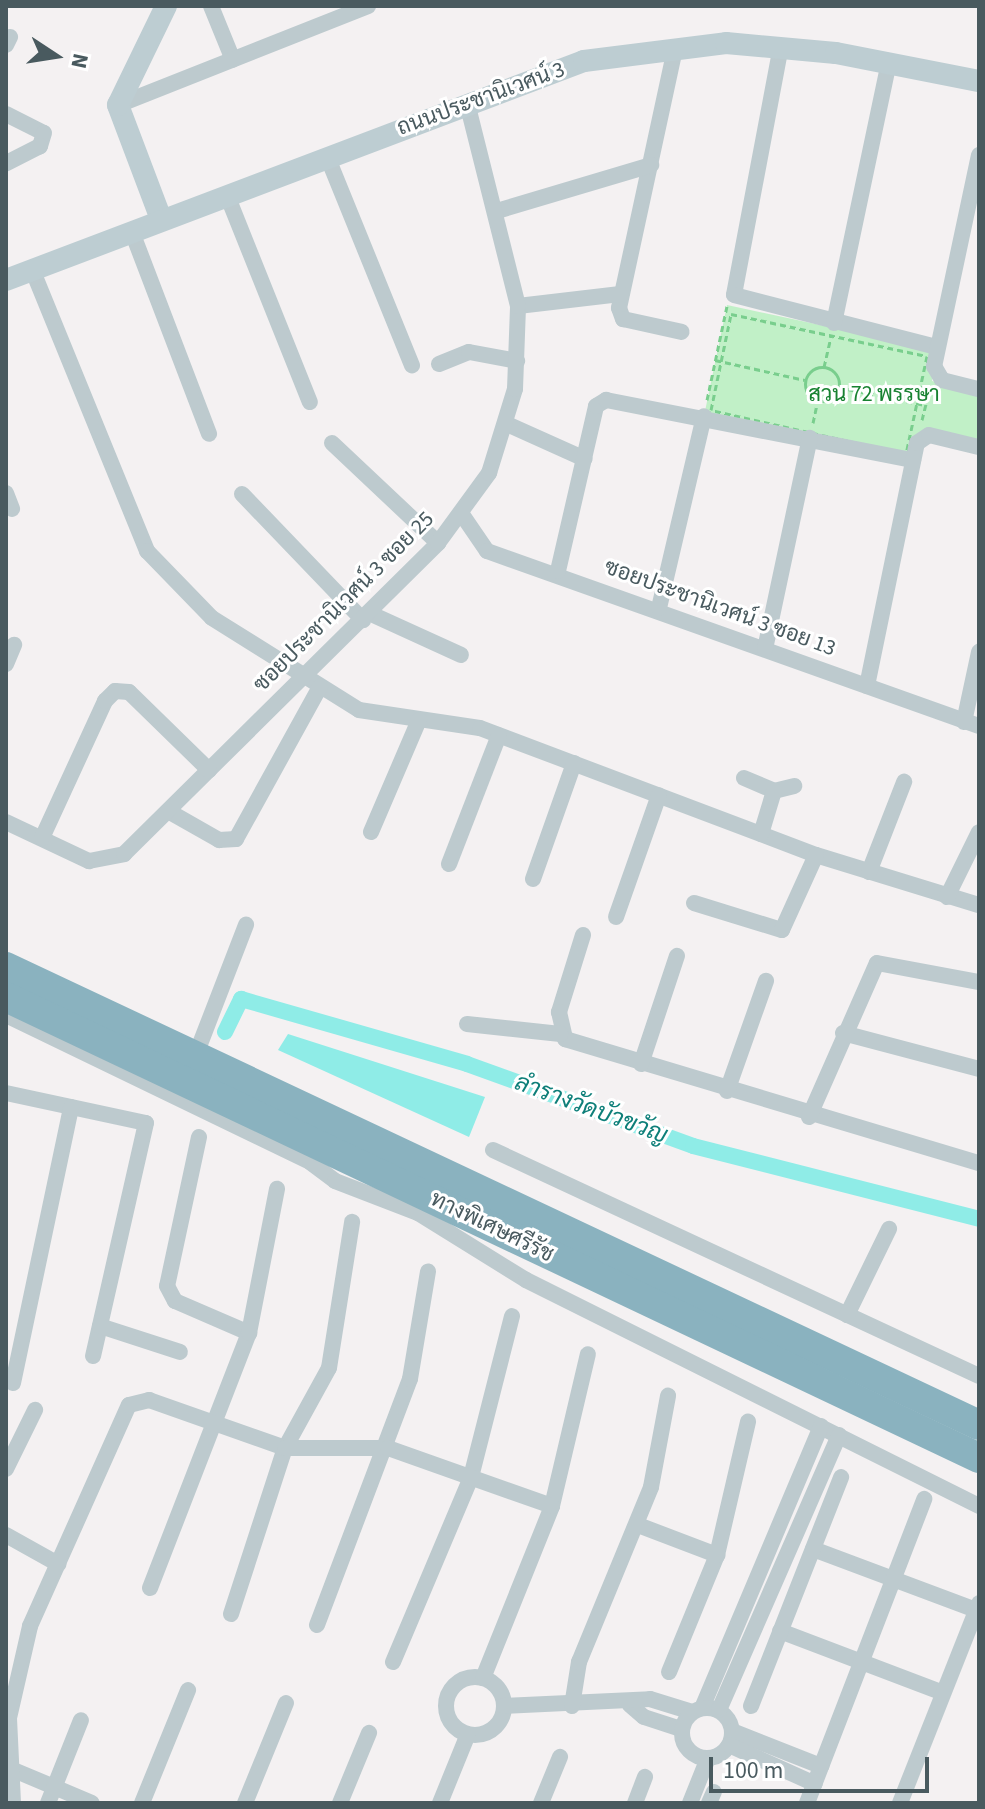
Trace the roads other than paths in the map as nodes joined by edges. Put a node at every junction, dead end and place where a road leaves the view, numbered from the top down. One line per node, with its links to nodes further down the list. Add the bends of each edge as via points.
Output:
1 (166, 6): 11 (street)
2 (211, 6): 7 (street)
3 (368, 6): 4 (street)
4 (329, 13): 7 (street)
5 (781, 46): 6 (street, ถนนประชานิเวศน์ 3); 8 (street, ถนนประชานิเวศน์ 3); 25 (street, via 731,286 745,302)
6 (675, 49): 10 (street, ถนนประชานิเวศน์ 3, via 584,61); 16 (street)
7 (233, 60): 11 (street)
8 (889, 63): 9 (street, ถนนประชานิเวศน์ 3); 25 (street)
9 (979, 81)
10 (467, 103): 14 (street, ถนนประชานิเวศน์ 3); 18 (street, ซอยประชานิเวศน์ 3 ซอย 25)
11 (118, 105): 19 (street)
12 (6, 114): 15 (street, via 44,133 40,146)
13 (979, 155): 27 (street)
14 (327, 156): 17 (street, ถนนประชานิเวศน์ 3); 30 (street)
15 (6, 163)
16 (651, 165): 18 (street); 23 (street)
17 (227, 195): 19 (street, ถนนประชานิเวศน์ 3); 32 (street)
18 (497, 211): 24 (street, ซอยประชานิเวศน์ 3 ซอย 25)
19 (161, 219): 20 (street, ถนนประชานิเวศน์ 3)
20 (132, 232): 21 (street, ถนนประชานิเวศน์ 3); 35 (street)
21 (32, 269): 22 (street, ถนนประชานิเวศน์ 3); 52 (street, via 147,551 212,618)
22 (6, 280)
23 (620, 294): 24 (street); 26 (street, via 623,319)
24 (518, 306): 28 (street, ซอยประชานิเวศน์ 3 ซอย 25)
25 (832, 329): 27 (street)
26 (682, 332)
27 (937, 347): 31 (street, via 935,373)
28 (517, 361): 29 (street, via 469,352); 34 (street, ซอยประชานิเวศน์ 3 ซอย 25)
29 (439, 364)
30 (412, 365)
31 (979, 389)
32 (310, 402)
33 (704, 416): 36 (street); 39 (street, via 606,400 596,406); 45 (street)
34 (507, 424): 39 (street); 42 (street, ซอยประชานิเวศน์ 3 ซอย 25, via 489,473)
35 (209, 434)
36 (810, 435): 40 (street); 48 (street)
37 (332, 443): 43 (street)
38 (974, 446): 40 (street, via 921,437)
39 (585, 459): 44 (street)
40 (913, 460): 53 (street)
41 (242, 494): 46 (street)
42 (461, 513): 43 (street, ซอยประชานิเวศน์ 3 ซอย 25); 44 (street, ซอยประชานิเวศน์ 3 ซอย 13, via 487,551)
43 (438, 543): 46 (street, ซอยประชานิเวศน์ 3 ซอย 25)
44 (558, 571): 45 (street, ซอยประชานิเวศน์ 3 ซอย 13)
45 (659, 608): 48 (street, ซอยประชานิเวศน์ 3 ซอย 13)
46 (366, 617): 50 (street); 52 (street, ซอยประชานิเวศน์ 3 ซอย 25)
47 (14, 645): 51 (street)
48 (765, 649): 53 (street, ซอยประชานิเวศน์ 3 ซอย 13)
49 (979, 652): 56 (street)
50 (461, 655)
51 (6, 664)
52 (303, 676): 54 (street); 59 (street, ซอยประชานิเวศน์ 3 ซอย 25)
53 (867, 686): 56 (street, ซอยประชานิเวศน์ 3 ซอย 13)
54 (320, 687): 55 (street, via 359,710); 65 (street, via 236,839 219,840)
55 (419, 720): 57 (street); 67 (street)
56 (972, 724)
57 (499, 735): 58 (street); 72 (street)
58 (574, 763): 64 (street); 74 (street)
59 (209, 770): 65 (street, ซอยประชานิเวศน์ 3 ซอย 25); 70 (street, via 129,692 115,691)
60 (744, 778): 63 (street)
61 (904, 782): 73 (street)
62 (794, 786): 63 (street)
63 (774, 791): 69 (street)
64 (659, 795): 69 (street); 78 (street)
65 (168, 811): 70 (street, ซอยประชานิเวศน์ 3 ซอย 25, via 124,854 89,861)
66 (6, 822): 70 (street)
67 (371, 832)
68 (979, 832): 75 (street)
69 (761, 834): 71 (street)
70 (42, 838)
71 (816, 855): 73 (street); 76 (street, via 782,930)
72 (449, 864)
73 (869, 872): 75 (street)
74 (533, 879)
75 (947, 897): 77 (street)
76 (694, 903)
77 (979, 905)
78 (616, 917)
79 (246, 925): 90 (street)
80 (583, 935): 89 (street, via 559,1012)
81 (677, 956): 91 (street)
82 (6, 967): 117 (highway, ทางพิเศษศรีรัช)
83 (766, 981): 93 (street)
84 (979, 982): 88 (street, via 877,963)
85 (6, 997): 122 (highway, ทางพิเศษศรีรัช)
86 (6, 1015): 118 (street, via 310,1162 335,1181 418,1213 526,1280)
87 (467, 1024): 89 (street)
88 (843, 1033): 92 (street); 96 (street)
89 (560, 1034): 91 (street)
90 (200, 1044)
91 (641, 1064): 93 (street)
92 (979, 1069)
93 (727, 1091): 96 (street)
94 (6, 1093): 95 (street)
95 (71, 1107): 106 (street, via 146,1123); 112 (street)
96 (809, 1117): 99 (street)
97 (199, 1137): 107 (street, via 167,1286 175,1301)
98 (493, 1150): 104 (street)
99 (979, 1163)
100 (277, 1189): 107 (street)
101 (352, 1222): 120 (street, via 329,1368)
102 (889, 1229): 104 (street)
103 (428, 1271): 121 (street, via 410,1379)
104 (847, 1315): 111 (street)
105 (512, 1316): 124 (street)
106 (100, 1326): 108 (street); 110 (street)
107 (249, 1333): 116 (street)
108 (180, 1352)
109 (588, 1354): 127 (street)
110 (93, 1356)
111 (979, 1376)
112 (13, 1383)
113 (668, 1396): 129 (street)
114 (35, 1410): 123 (street)
115 (748, 1422): 132 (street)
116 (219, 1424): 120 (street); 133 (street, via 149,1400 129,1405); 135 (street)
117 (979, 1425)
118 (821, 1426): 119 (street); 151 (street)
119 (839, 1435): 128 (street); 151 (street)
120 (285, 1448): 121 (street); 137 (street)
121 (388, 1448): 124 (street); 138 (street)
122 (979, 1458)
123 (6, 1469)
124 (471, 1477): 127 (street); 141 (street)
125 (841, 1477): 131 (street)
126 (924, 1499): 134 (street)
127 (552, 1506): 143 (street)
128 (979, 1506)
129 (638, 1525): 132 (street); 149 (street, via 579,1662)
130 (6, 1535): 133 (street)
131 (813, 1549): 134 (street); 139 (street)
132 (717, 1555): 142 (street)
133 (58, 1564): 160 (street, via 30,1626 9,1718)
134 (895, 1576): 136 (street); 140 (street)
135 (150, 1588)
136 (978, 1606): 145 (street)
137 (231, 1614)
138 (317, 1625)
139 (780, 1631): 140 (street); 150 (street)
140 (862, 1660): 145 (street); 159 (street)
141 (393, 1662)
142 (669, 1672)
143 (483, 1678): 148 (street); 155 (street, via 460,1681 446,1700 451,1723)
144 (188, 1690): 166 (street)
145 (943, 1693): 174 (street)
146 (286, 1703): 167 (street)
147 (630, 1705): 149 (street); 151 (street, via 661,1700); 153 (street, via 644,1717)
148 (504, 1706): 149 (street); 155 (street, via 494,1728)
149 (572, 1706)
150 (751, 1706)
151 (704, 1710): 153 (street); 156 (street)
152 (81, 1720): 163 (street)
153 (682, 1729): 158 (street, via 686,1746)
154 (369, 1733): 168 (street)
155 (468, 1734): 169 (street)
156 (731, 1738): 158 (street); 159 (street); 162 (street)
157 (560, 1757): 170 (street)
158 (708, 1758): 172 (street)
159 (821, 1766): 162 (street)
160 (16, 1771): 163 (street); 164 (street)
161 (645, 1777): 171 (street)
162 (815, 1784): 173 (street)
163 (52, 1795): 165 (street)
164 (13, 1803)
165 (92, 1803)
166 (142, 1803)
167 (245, 1803)
168 (340, 1803)
169 (440, 1803)
170 (541, 1803)
171 (635, 1803)
172 (690, 1803)
173 (807, 1803)
174 (900, 1803)

